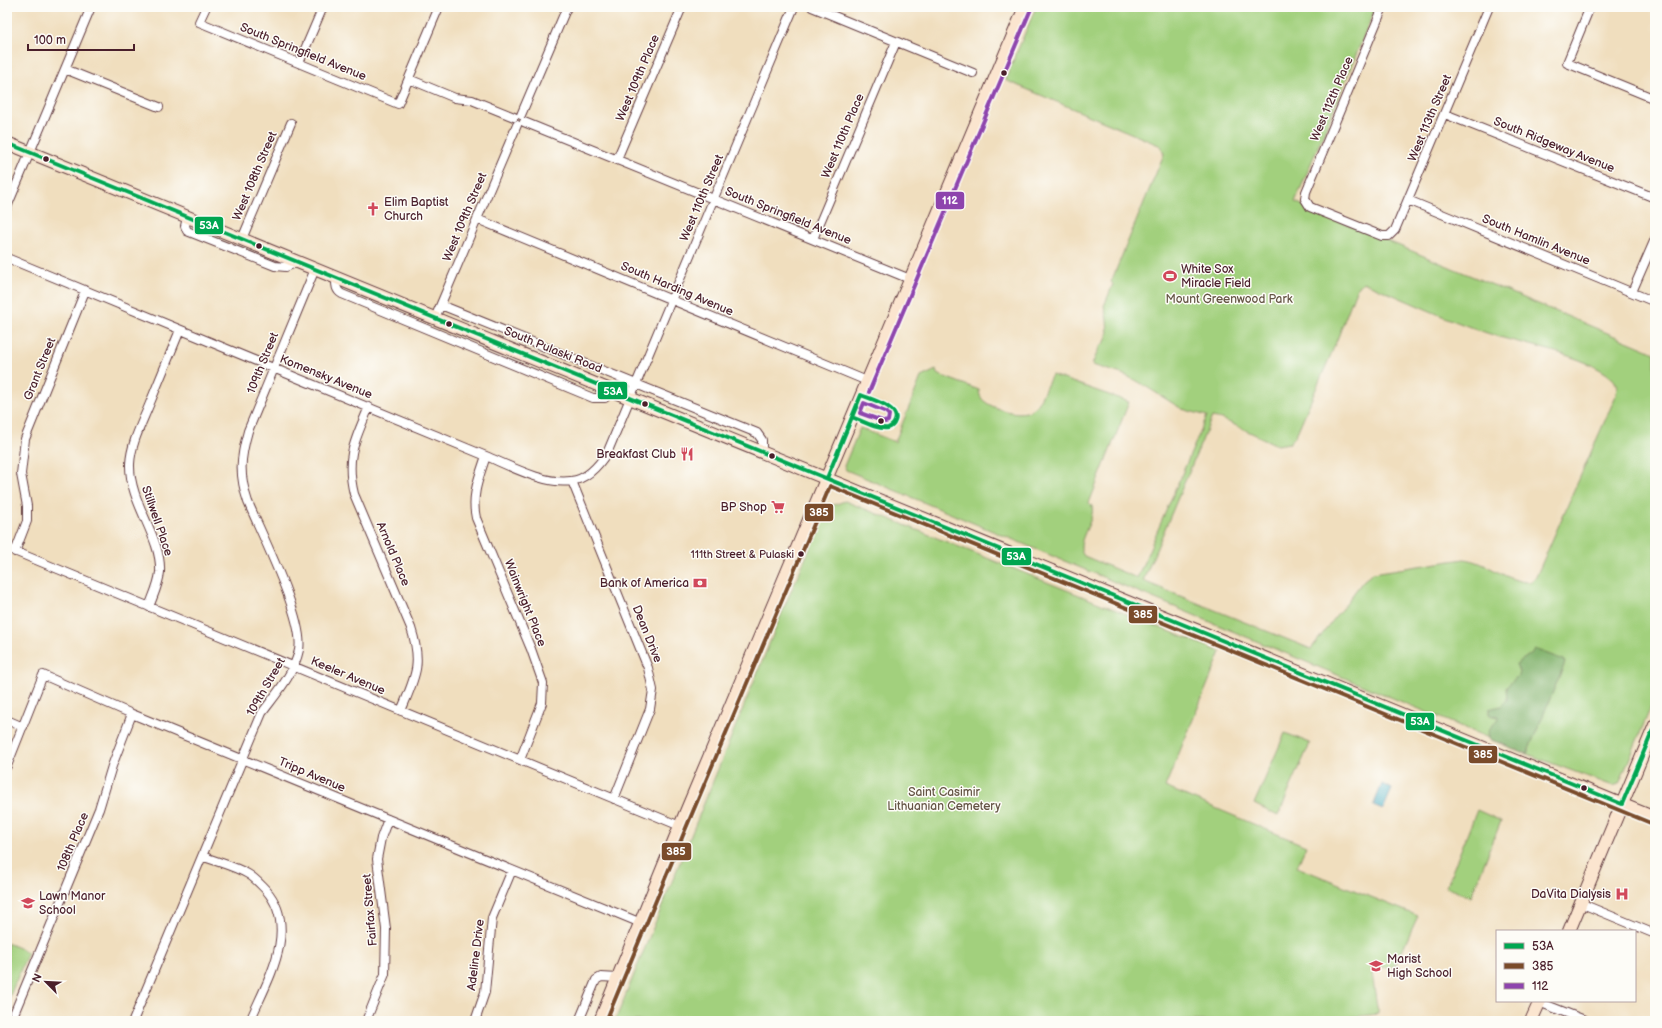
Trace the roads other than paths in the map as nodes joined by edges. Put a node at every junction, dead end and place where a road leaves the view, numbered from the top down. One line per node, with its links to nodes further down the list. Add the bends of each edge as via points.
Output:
1 (91, 7): 15 (street)
2 (206, 7): 14 (street, South Springfield Avenue, via 200,22)
3 (323, 7): 14 (street)
4 (439, 7): 17 (street)
5 (566, 7): 21 (street, West 109th Street)
6 (682, 7): 25 (street, West 109th Place)
7 (794, 7): 27 (street, West 110th Street)
8 (812, 7): 13 (street)
9 (1025, 7): 40 (main road)
10 (1383, 7): 32 (street, West 112th Place, via 1306,192 1306,201 1310,207 1382,236)
11 (1489, 7): 20 (street, West 113th Street)
12 (1590, 7): 18 (street, via 1567,63)
13 (896, 42): 16 (street); 35 (street, West 110th Place)
14 (299, 64): 17 (street, South Springfield Avenue, via 398,104)
15 (65, 69): 19 (street); 24 (street)
16 (973, 73)
17 (408, 79): 21 (street, South Springfield Avenue, via 455,98 472,100)
18 (1655, 99)
19 (159, 107)
20 (1445, 114): 26 (street, South Ridgeway Avenue); 28 (street, West 113th Street)
21 (519, 120): 25 (street, South Springfield Avenue); 31 (street, West 109th Street)
22 (291, 123): 33 (street, West 108th Street)
23 (7, 143): 24 (main road, South Pulaski Road)
24 (30, 152): 29 (street); 30 (main road, South Pulaski Road)
25 (617, 159): 27 (street, South Springfield Avenue)
26 (1655, 198)
27 (714, 199): 35 (street, South Springfield Avenue); 43 (street, West 110th Street)
28 (1408, 200): 32 (street, West 113th Street, via 1395,230); 42 (street, South Hamlin Avenue)
29 (7, 207)
30 (186, 217): 33 (main road, South Pulaski Road); 37 (street, via 186,231 274,266 286,267)
31 (477, 219): 43 (street, South Harding Avenue); 45 (street, West 109th Street)
32 (1389, 236)
33 (242, 239): 37 (main road, South Pulaski Road)
34 (1655, 239): 42 (street)
35 (813, 240): 40 (street, South Springfield Avenue)
36 (7, 258): 41 (street, Komensky Avenue)
37 (298, 262): 38 (main road, South Pulaski Road)
38 (315, 269): 39 (main road, South Pulaski Road); 48 (street, 109th Street)
39 (336, 277): 46 (main road, South Pulaski Road); 51 (street, via 336,287 342,294 586,395 600,399 605,398)
40 (910, 280): 49 (main road)
41 (85, 291): 47 (street, Komensky Avenue); 59 (street, Grant Street, via 25,438 21,474 27,521)
42 (1632, 292): 44 (street, South Hamlin Avenue)
43 (672, 300): 49 (street, South Harding Avenue); 50 (street, West 110th Street)
44 (1655, 302)
45 (441, 305): 46 (street, West 109th Street); 50 (street, South Pulaski Road)
46 (435, 318): 51 (main road, South Pulaski Road)
47 (180, 330): 48 (street, Komensky Avenue); 60 (street, Stillwell Place, via 135,439 130,463 136,498 160,563 158,583)
48 (274, 368): 53 (street, Komensky Avenue); 61 (street, 109th Street, via 248,431 240,467 248,502 292,603 299,637 299,650)
49 (867, 381): 56 (main road)
50 (637, 384): 52 (street, West 110th Street); 54 (street, South Pulaski Road, via 757,433 762,440)
51 (612, 390): 52 (main road, South Pulaski Road)
52 (631, 398): 54 (main road, South Pulaski Road); 57 (street, West 110th Street, via 600,465 585,476)
53 (369, 407): 55 (street, Komensky Avenue); 62 (street, Arnold Place, via 354,441 350,473 354,494 417,646 415,675)
54 (762, 452): 56 (main road, South Pulaski Road)
55 (486, 456): 57 (street, Komensky Avenue, via 538,477 554,481); 68 (street, Wainwright Place, via 475,487 476,518 531,649 542,683 542,704)
56 (826, 478): 71 (main road, South Pulaski Road); 74 (main road)
57 (572, 481): 70 (street, Dean Drive, via 648,668 653,690 647,718)
58 (7, 548): 59 (street, Keeler Avenue)
59 (15, 552): 60 (street, Keeler Avenue)
60 (149, 607): 61 (street, Keeler Avenue)
61 (293, 666): 62 (street, Keeler Avenue); 67 (street, 109th Street, via 262,713)
62 (401, 711): 68 (street, Keeler Avenue)
63 (132, 714): 66 (street, Tripp Avenue, via 43,675); 67 (street, Tripp Avenue); 84 (street, 108th Place, via 99,809)
64 (7, 720): 66 (street)
65 (1655, 725): 71 (main road)
66 (23, 726): 69 (street)
67 (243, 759): 73 (street, Tripp Avenue); 75 (street, 109th Street)
68 (520, 760): 70 (street, Keeler Avenue)
69 (7, 766)
70 (614, 799): 74 (street, Keeler Avenue)
71 (1622, 804): 72 (main road, South Pulaski Road); 77 (main road)
72 (1655, 818)
73 (388, 819): 76 (street, Tripp Avenue); 87 (street, Fairfax Street, via 379,843 377,859 386,929 385,974)
74 (680, 826): 78 (main road)
75 (202, 856): 85 (street, 109th Street); 86 (street, via 254,878 271,896 278,910 282,930 280,946)
76 (512, 870): 78 (street, Tripp Avenue); 88 (street, Adeline Drive, via 492,918 485,992)
77 (1580, 903): 79 (main road); 80 (street)
78 (641, 923): 81 (main road)
79 (1569, 930)
80 (1655, 934)
81 (618, 978): 89 (street, via 601,977 596,980); 90 (main road)
82 (1539, 1002): 91 (main road)
83 (1541, 1002): 92 (street)
84 (11, 1021)
85 (133, 1021)
86 (250, 1021)
87 (366, 1021)
88 (475, 1021)
89 (579, 1021)
90 (600, 1021)
91 (1531, 1021)
92 (1586, 1021)

